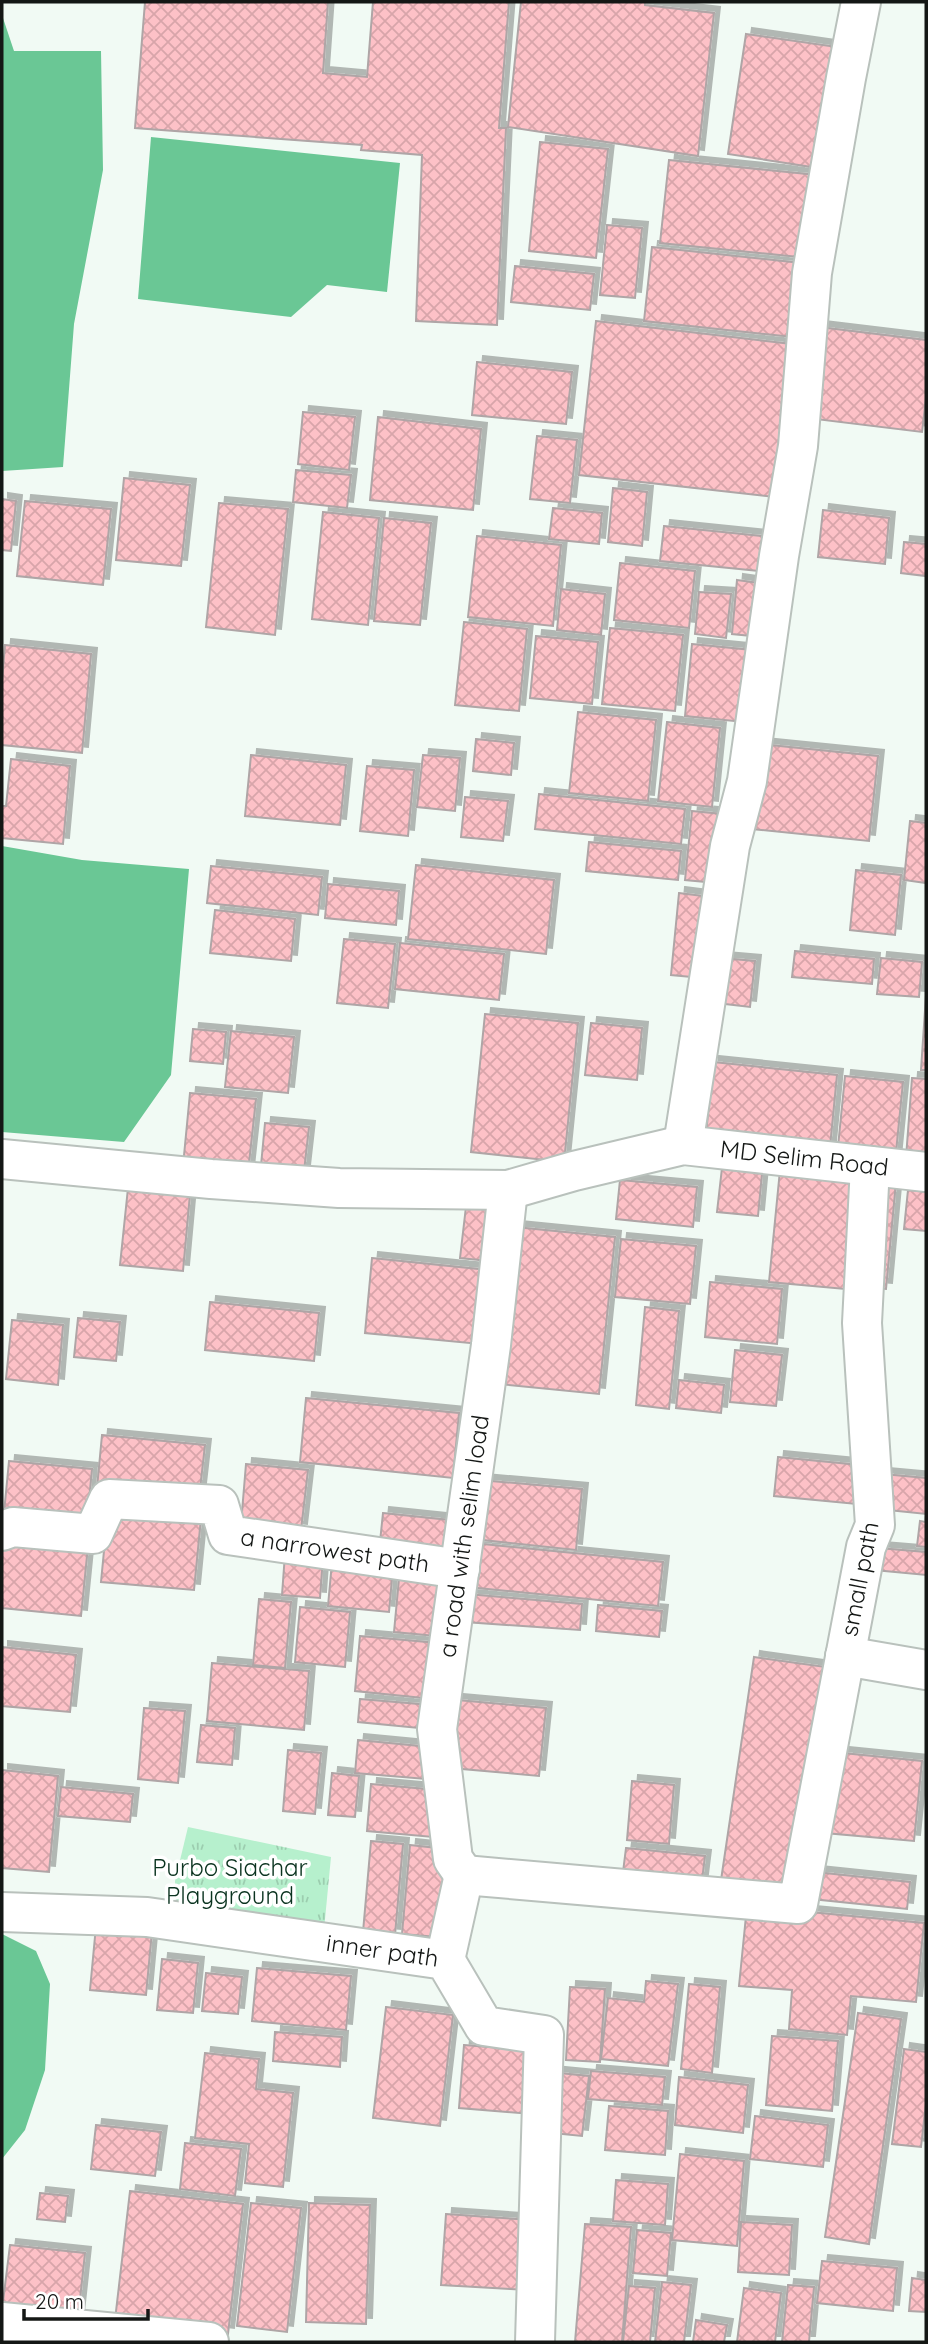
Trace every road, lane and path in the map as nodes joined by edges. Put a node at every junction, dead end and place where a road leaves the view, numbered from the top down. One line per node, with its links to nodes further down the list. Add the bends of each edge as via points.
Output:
1 (861, 2): 2 (street, via 812,273 798,446 747,781 730,846)
2 (683, 1145): 4 (street, MD Selim Road); 6 (street, MD Selim Road)
3 (2, 1159): 6 (street, MD Selim Road, via 339,1188)
4 (870, 1166): 5 (street, MD Selim Road); 9 (street, small path, via 862,1323 874,1525)
5 (926, 1172)
6 (508, 1190): 8 (street, a road with selim load)
7 (2, 1531): 8 (street, a narrowest path, via 13,1527 93,1534 109,1499 219,1505 228,1535)
8 (460, 1569): 11 (street, a road with selim load, via 437,1729 453,1859)
9 (845, 1656): 10 (street); 11 (street, small path, via 798,1904)
10 (926, 1670)
11 (464, 1875): 13 (street)
12 (2, 1912): 13 (street, inner path, via 148,1917)
13 (445, 1960): 16 (street, inner path, via 484,2026 544,2035)
14 (2, 2322): 15 (street)
15 (209, 2342)
16 (535, 2342)

